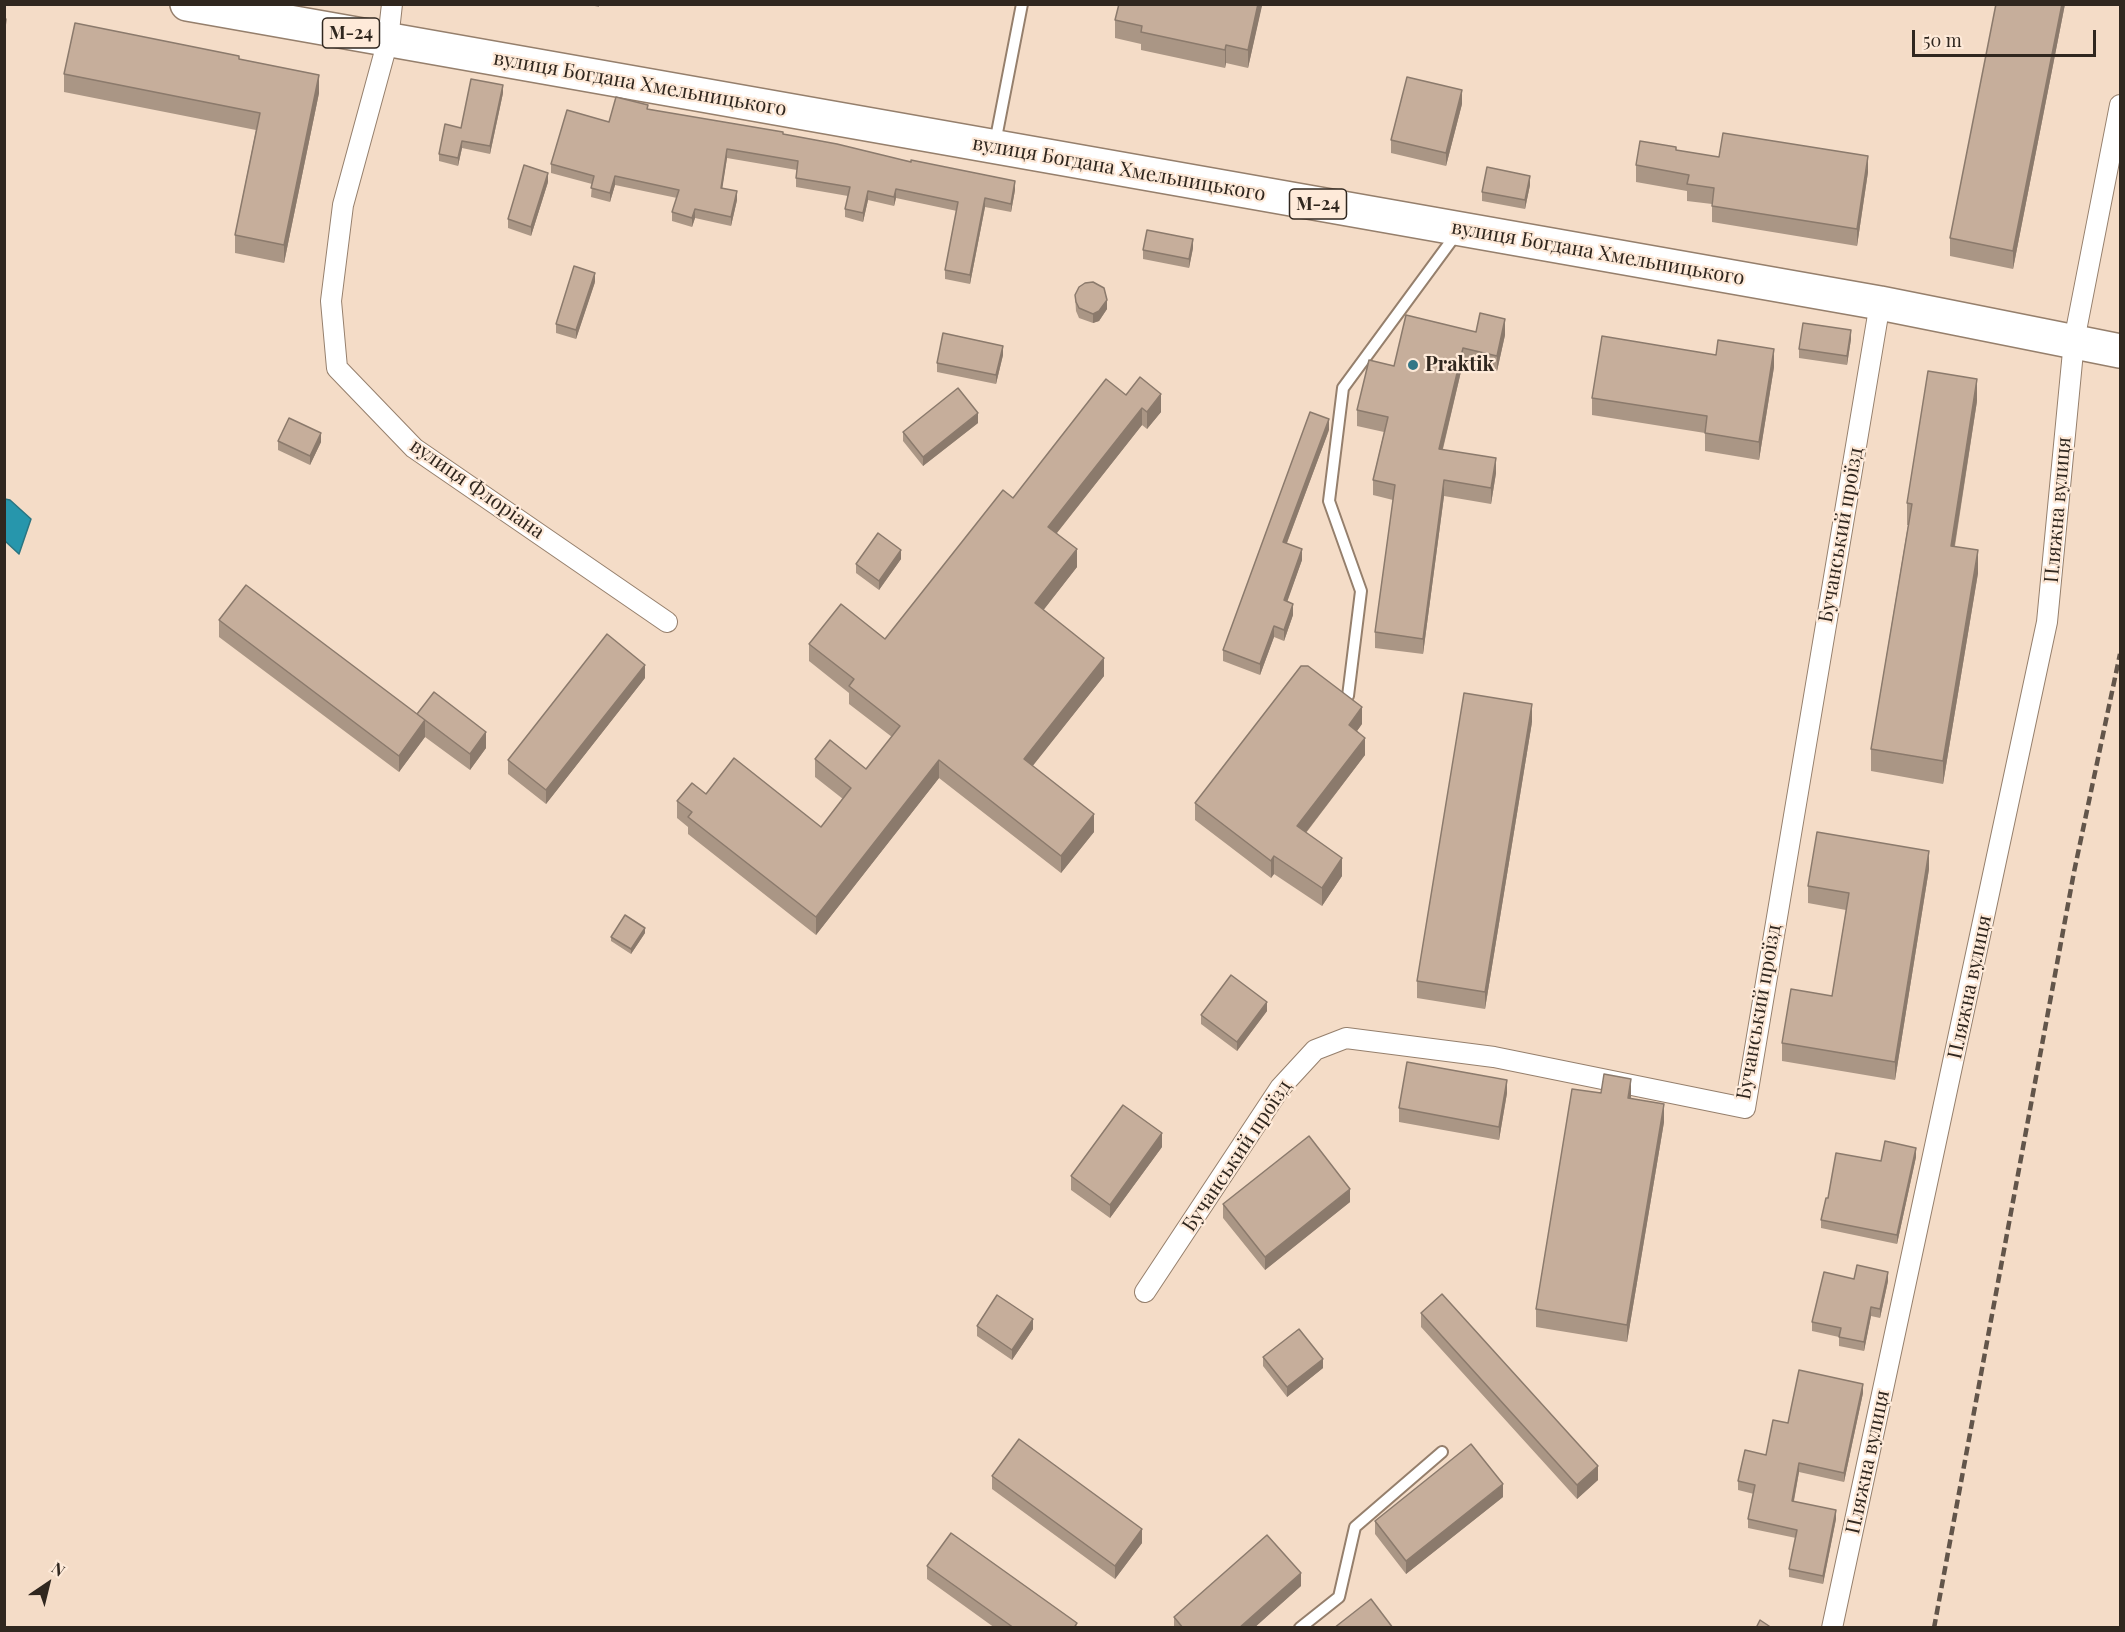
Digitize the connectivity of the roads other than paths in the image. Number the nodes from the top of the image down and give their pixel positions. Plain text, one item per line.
1 (187, 4) edge
2 (392, 4) edge
3 (1022, 4) edge
4 (388, 40) junction
5 (2121, 105) edge
6 (994, 147) junction
7 (1460, 229) junction
8 (1880, 303) junction
9 (2074, 341) junction
10 (2121, 351) edge
11 (667, 622) dead end
12 (1348, 696) edge
13 (1145, 1292) dead end
14 (1442, 1452) dead end
15 (1300, 1628) edge
16 (1832, 1628) edge

1 - 4 highway, вулиця Богдана Хмельницького / М-24
2 - 4 street, вулиця Флоріана
3 - 6 lane
4 - 6 highway, вулиця Богдана Хмельницького / М-24
4 - 11 street, вулиця Флоріана
5 - 9 street, Пляжна вулиця
6 - 7 highway, вулиця Богдана Хмельницького / М-24
7 - 8 highway, вулиця Богдана Хмельницького / М-24
7 - 12 lane
8 - 9 highway, вулиця Богдана Хмельницького / М-24
8 - 13 street, Бучанський проїзд
9 - 10 highway, вулиця Богдана Хмельницького / М-24
9 - 16 street, Пляжна вулиця
14 - 15 lane

